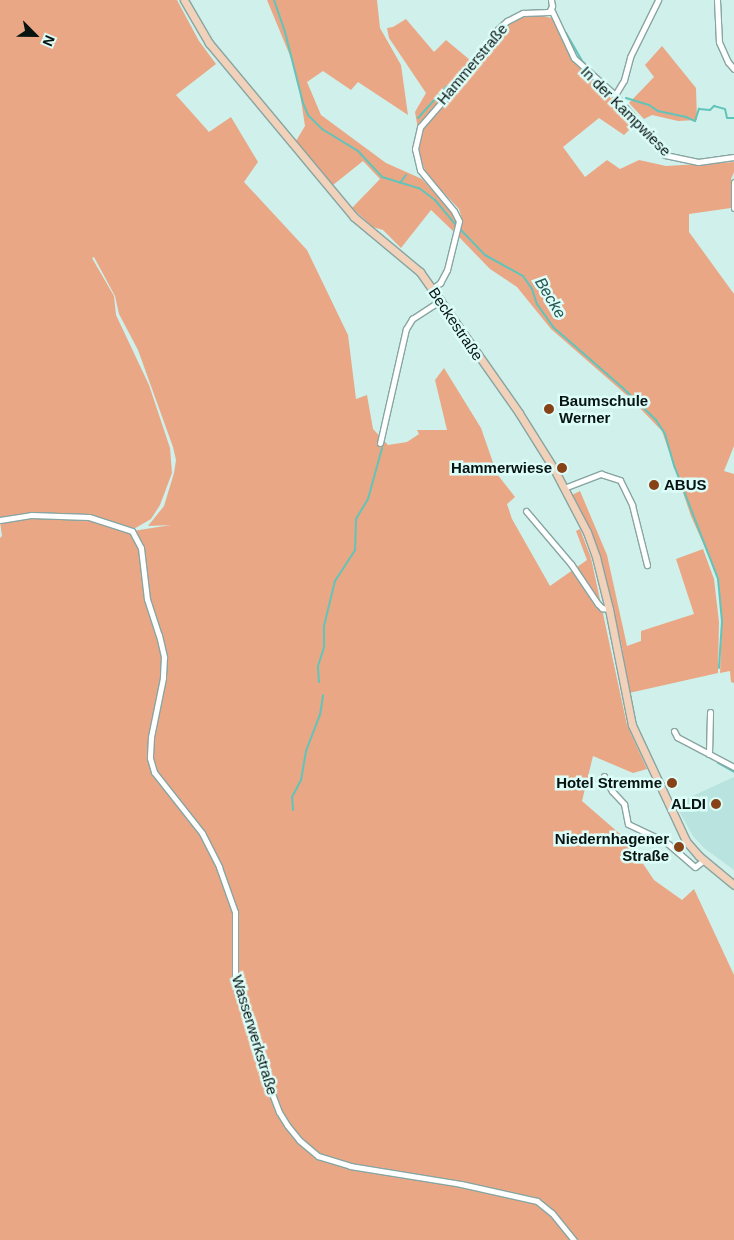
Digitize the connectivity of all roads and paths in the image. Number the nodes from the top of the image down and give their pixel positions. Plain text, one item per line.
1 (184, 0) edge
2 (551, 0) edge
3 (658, 0) edge
4 (717, 0) edge
5 (551, 9) junction
6 (734, 69) edge
7 (614, 96) junction
8 (734, 157) edge
9 (734, 182) edge
10 (734, 208) edge
11 (433, 288) junction
12 (442, 300) junction
13 (380, 443) dead end
14 (564, 488) junction
15 (526, 511) dead end
16 (0, 520) edge
17 (647, 565) dead end
18 (609, 609) junction
19 (710, 712) dead end
20 (674, 731) dead end
21 (709, 754) junction
22 (734, 767) edge
23 (604, 776) dead end
24 (704, 860) junction
25 (734, 885) edge
26 (574, 1240) edge

1 - 11 main road, Beckestraße
2 - 5 street
3 - 7 street
4 - 6 street
5 - 7 street, In der Kampwiese
5 - 11 street, Hammerstraße
7 - 8 street, In der Kampwiese
9 - 10 street
11 - 12 main road, Beckestraße
12 - 13 street
12 - 14 main road, Beckestraße
14 - 17 street
14 - 18 main road, Beckestraße
15 - 18 street
16 - 26 street, Wasserwerkstraße
18 - 24 main road, Beckestraße
19 - 21 street
20 - 21 street
21 - 22 street
23 - 24 street
24 - 25 main road, Beckestraße

